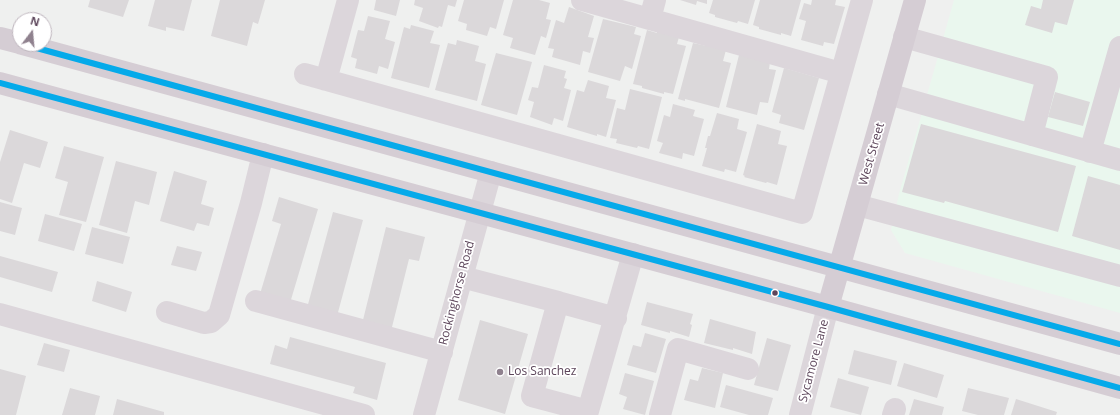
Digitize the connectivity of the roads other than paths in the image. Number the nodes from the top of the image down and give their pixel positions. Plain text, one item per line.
1 (348, 0) edge
2 (582, 0) edge
3 (862, 0) edge
4 (915, 0) edge
5 (653, 10) edge
6 (904, 37) junction
7 (0, 38) edge
8 (12, 41) edge
9 (1120, 46) edge
10 (50, 52) edge
11 (841, 73) junction
12 (305, 74) dead end
13 (326, 80) junction
14 (0, 83) edge
15 (888, 94) junction
16 (1032, 135) junction
17 (1090, 152) junction
18 (263, 154) junction
19 (1120, 160) edge
20 (491, 172) junction
21 (857, 205) junction
22 (479, 213) junction
23 (633, 254) junction
24 (840, 267) junction
25 (1120, 276) edge
26 (462, 277) junction
27 (256, 301) dead end
28 (558, 302) junction
29 (828, 307) junction
30 (167, 312) dead end
31 (0, 314) edge
32 (616, 318) junction
33 (1120, 344) edge
34 (442, 352) junction
35 (748, 369) dead end
36 (1120, 388) edge
37 (364, 415) edge
38 (424, 415) edge
39 (660, 415) edge
40 (800, 415) edge

1 - 13 street
2 - 5 street
3 - 11 street
4 - 6 main road, West Street
5 - 11 street
6 - 15 main road, West Street
6 - 16 street
7 - 8 main road
9 - 17 street
10 - 20 main road
11 - 13 street
12 - 13 street
14 - 18 main road
15 - 16 street
15 - 21 main road, West Street
16 - 17 street
17 - 19 street
18 - 22 main road
18 - 30 street
20 - 22 street, Rockinghorse Road
20 - 24 main road
21 - 24 main road, West Street
21 - 25 street
22 - 23 main road
22 - 26 street, Rockinghorse Road
23 - 29 main road
23 - 32 street
24 - 29 main road, West Street
24 - 33 main road
26 - 28 street
26 - 34 street, Rockinghorse Road
27 - 34 street
28 - 32 street
28 - 32 street
29 - 36 main road
29 - 40 street, Sycamore Lane
31 - 37 street
34 - 38 street, Rockinghorse Road
35 - 39 street

